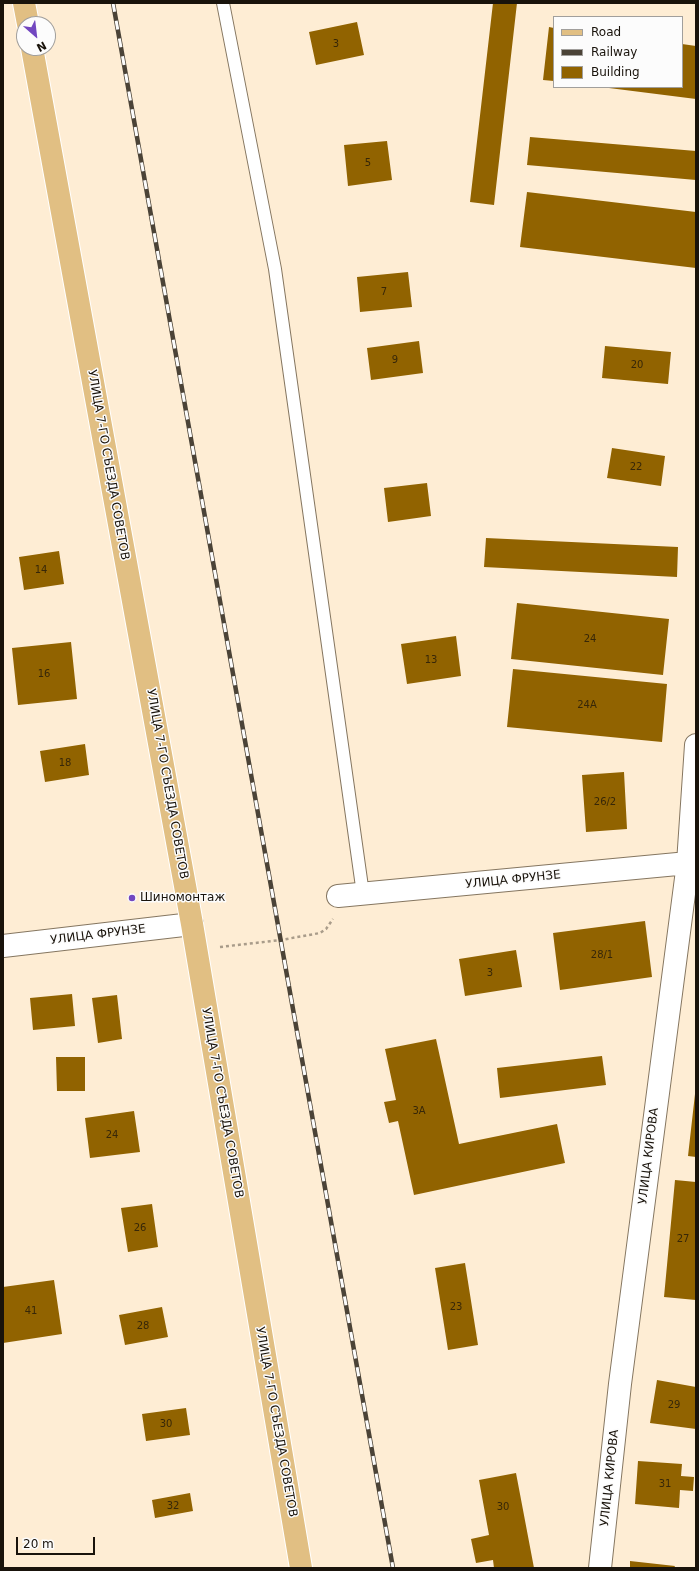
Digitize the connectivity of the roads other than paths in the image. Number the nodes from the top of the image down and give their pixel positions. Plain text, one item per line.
1 (24, 3) edge
2 (223, 3) edge
3 (26, 16) edge
4 (33, 56) edge
5 (696, 745) edge
6 (688, 863) junction
7 (363, 894) junction
8 (338, 896) road end
9 (192, 924) junction
10 (3, 946) edge
11 (301, 1568) edge
12 (600, 1568) edge

1 - 3 main road
2 - 7 lane
4 - 9 main road, УЛИЦА 7-ГО СЪЕЗДА СОВЕТОВ
5 - 6 street, УЛИЦА КИРОВА
6 - 7 street, УЛИЦА ФРУНЗЕ
6 - 12 street, УЛИЦА КИРОВА
7 - 8 street, УЛИЦА ФРУНЗЕ
9 - 10 street, УЛИЦА ФРУНЗЕ
9 - 11 main road, УЛИЦА 7-ГО СЪЕЗДА СОВЕТОВ

